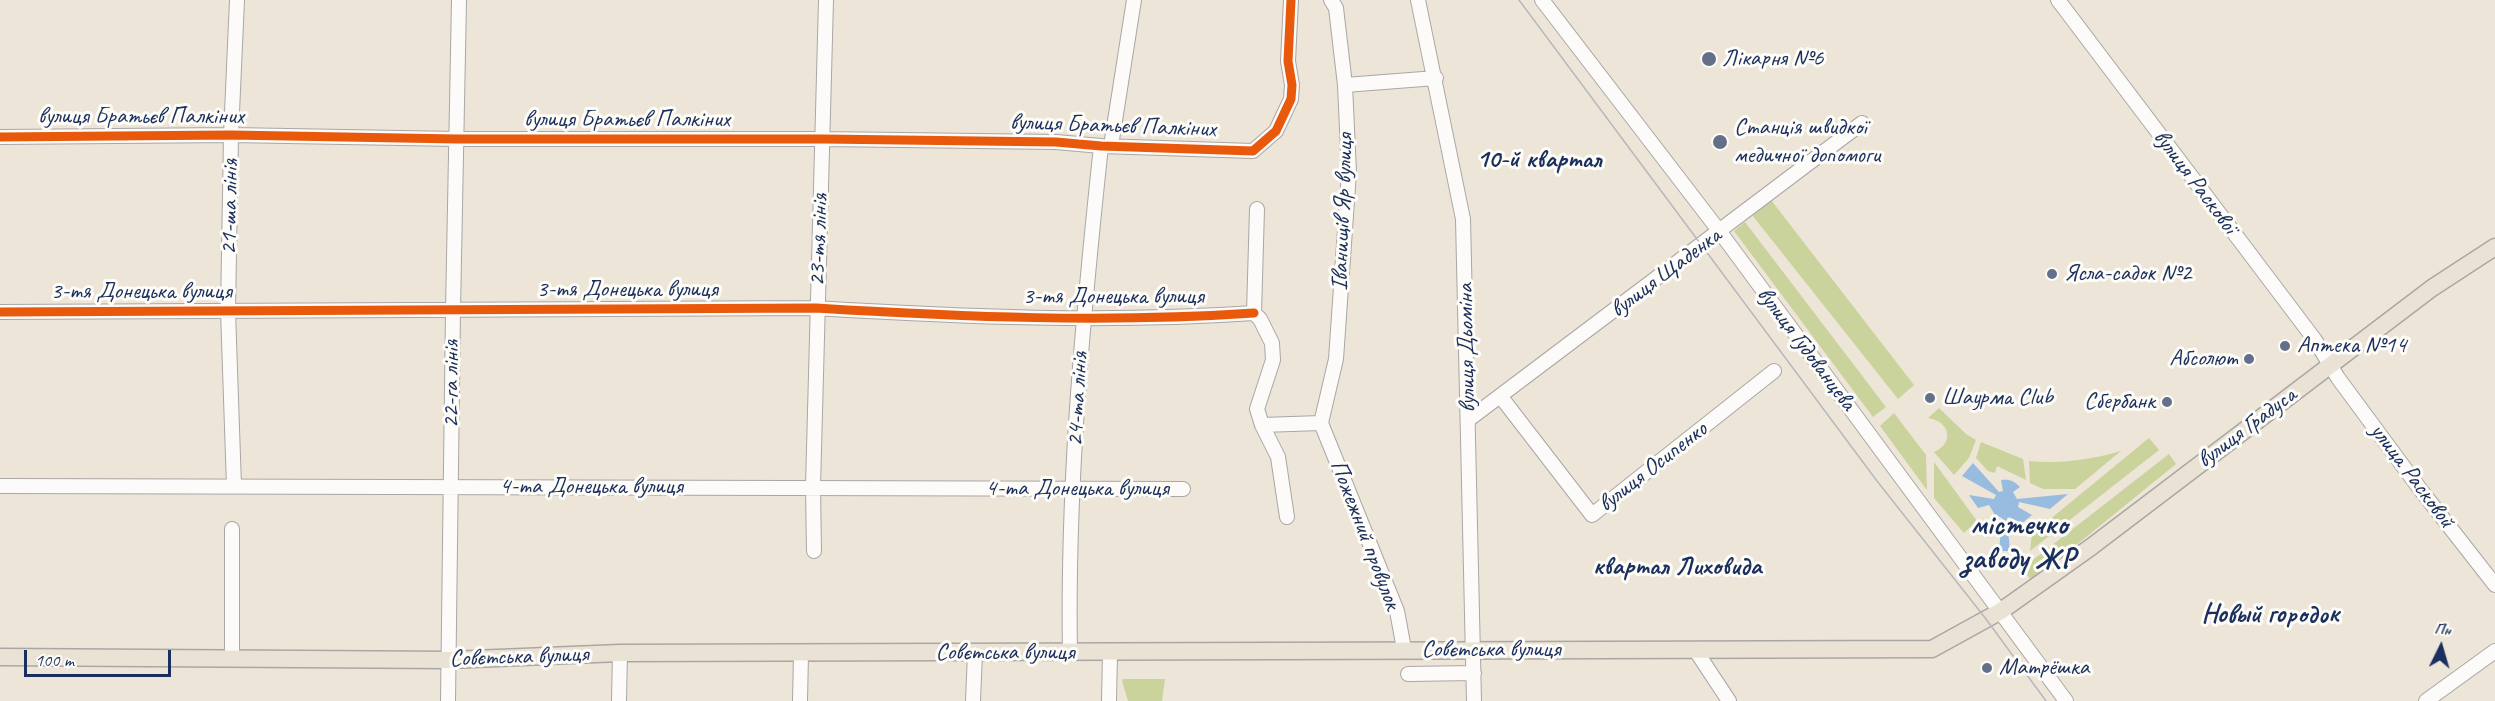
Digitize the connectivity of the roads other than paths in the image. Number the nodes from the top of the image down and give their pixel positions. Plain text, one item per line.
1 (237, 0) edge
2 (459, 0) edge
3 (826, 0) edge
4 (1134, 0) edge
5 (1291, 0) edge
6 (1331, 0) edge
7 (1418, 0) edge
8 (1542, 0) edge
9 (2058, 0) edge
10 (1436, 78) junction
11 (1345, 85) junction
12 (1862, 123) dead end
13 (231, 135) junction
14 (0, 137) edge
15 (457, 139) junction
16 (823, 140) junction
17 (1106, 146) junction
18 (1257, 209) dead end
19 (1720, 232) junction
20 (2495, 247) edge
21 (816, 308) junction
22 (453, 310) junction
23 (228, 311) junction
24 (0, 312) edge
25 (1254, 313) junction
26 (1083, 320) junction
27 (2331, 365) junction
28 (1774, 371) dead end
29 (1501, 397) junction
30 (1468, 420) junction
31 (1321, 423) junction
32 (1262, 425) junction
33 (0, 486) edge
34 (234, 486) junction
35 (451, 486) junction
36 (813, 487) junction
37 (1183, 489) dead end
38 (1073, 490) junction
39 (1287, 517) dead end
40 (232, 530) dead end
41 (814, 551) dead end
42 (2495, 585) edge
43 (2001, 611) junction
44 (1404, 649) junction
45 (1474, 650) junction
46 (1696, 651) junction
47 (2495, 651) edge
48 (1110, 652) junction
49 (975, 653) junction
50 (1070, 653) junction
51 (620, 654) junction
52 (801, 654) junction
53 (0, 657) edge
54 (232, 659) junction
55 (449, 660) junction
56 (1474, 673) junction
57 (1408, 674) dead end
58 (448, 701) edge
59 (619, 701) edge
60 (800, 701) edge
61 (973, 701) edge
62 (1109, 701) edge
63 (1474, 701) edge
64 (1729, 701) edge
65 (2066, 701) edge
66 (2426, 701) edge

1 - 13 street, 21-ша лінія
2 - 15 street, 22-га лінія
3 - 16 street, 23-тя лінія
4 - 17 street, 24-та лінія
5 - 17 street, вулиця Братьєв Палкіних
6 - 11 street, Іванищів Яр вулиця
7 - 10 street, вулиця Дьоміна
8 - 19 street, вулиця Гудованцева
9 - 27 street, вулиця Раскової
10 - 11 street
10 - 30 street, вулиця Дьоміна
11 - 31 street, Іванищів Яр вулиця
12 - 19 street, вулиця Щаденка
13 - 14 street, вулиця Братьєв Палкіних
13 - 15 street, вулиця Братьєв Палкіних
13 - 23 street, 21-ша лінія
15 - 16 street, вулиця Братьєв Палкіних
15 - 22 street, 22-га лінія
16 - 17 street, вулиця Братьєв Палкіних
16 - 21 street, 23-тя лінія
17 - 26 street, 24-та лінія
18 - 25 street
19 - 29 street, вулиця Щаденка
19 - 43 street, вулиця Гудованцева
20 - 27 main road, вулиця Градуса
21 - 22 street, 3-тя Донецька вулиця
21 - 26 street, 3-тя Донецька вулиця
21 - 36 street, 23-тя лінія
22 - 23 street, 3-тя Донецька вулиця
22 - 35 street, 22-га лінія
23 - 24 street, 3-тя Донецька вулиця
23 - 34 street, 21-ша лінія
25 - 26 street, 3-тя Донецька вулиця
25 - 32 street
26 - 38 street, 24-та лінія
27 - 42 street, улица Расковой
27 - 43 main road, вулиця Градуса
28 - 29 street, вулиця Осипенко
29 - 30 street, вулиця Щаденка
30 - 45 street, вулиця Дьоміна
31 - 32 street
31 - 44 street, Пожежний провулок
32 - 39 street
33 - 34 street, 4-та Донецька вулиця
34 - 35 street, 4-та Донецька вулиця
35 - 36 street, 4-та Донецька вулиця
35 - 55 street, 22-га лінія
36 - 38 street, 4-та Донецька вулиця
36 - 41 street, 23-тя лінія
37 - 38 street, 4-та Донецька вулиця
38 - 50 street, 24-та лінія
40 - 54 street
43 - 46 main road, Совєтська вулиця
43 - 65 street, вулиця Гудованцева
44 - 45 main road, Совєтська вулиця
44 - 48 main road, Совєтська вулиця
45 - 46 main road, Совєтська вулиця
45 - 56 street, вулиця Дьоміна
46 - 64 street
47 - 66 street
48 - 50 main road, Совєтська вулиця
48 - 62 street
49 - 50 main road, Совєтська вулиця
49 - 52 main road, Совєтська вулиця
49 - 61 street
51 - 52 main road, Совєтська вулиця
51 - 55 main road, Совєтська вулиця
51 - 59 street
52 - 60 street
53 - 54 main road, Совєтська вулиця
54 - 55 main road, Совєтська вулиця
55 - 58 street, 22-га лінія
56 - 57 street
56 - 63 street, вулиця Дьоміна

